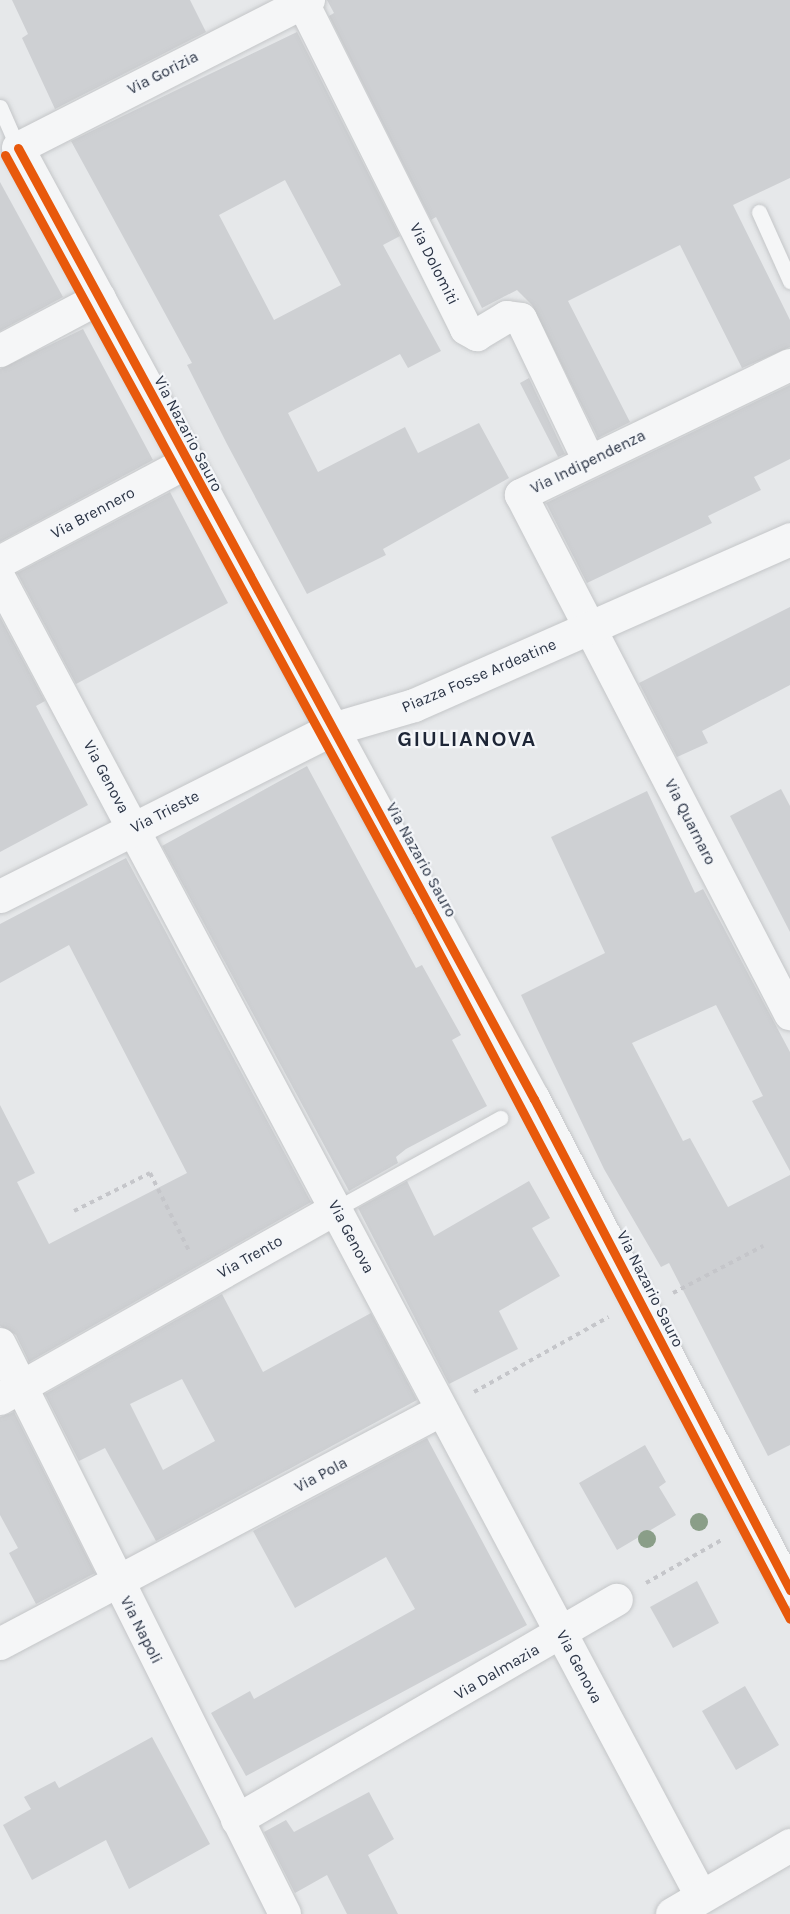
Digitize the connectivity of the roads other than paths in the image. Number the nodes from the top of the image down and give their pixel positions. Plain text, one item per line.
1 (306, 2) edge
2 (0, 107) edge
3 (18, 148) junction
4 (759, 212) dead end
5 (790, 281) edge
6 (100, 298) junction
7 (0, 351) edge
8 (790, 364) edge
9 (590, 461) junction
10 (186, 463) junction
11 (790, 539) edge
12 (0, 562) edge
13 (0, 579) edge
14 (591, 628) junction
15 (332, 729) junction
16 (133, 828) junction
17 (0, 896) edge
18 (790, 1014) edge
19 (500, 1118) dead end
20 (336, 1209) junction
21 (0, 1344) edge
22 (11, 1393) edge
23 (442, 1410) junction
24 (117, 1583) junction
25 (790, 1590) edge
26 (617, 1600) road end
27 (562, 1635) junction
28 (0, 1644) edge
29 (237, 1820) junction
30 (790, 1845) edge
31 (701, 1896) junction
32 (285, 1914) edge
33 (672, 1914) edge

1 - 3 street, Via Gorizia
1 - 9 street, Via Dolomiti
2 - 3 lane
3 - 6 street, Via Nazario Sauro
4 - 5 lane
6 - 7 street
6 - 10 street, Via Nazario Sauro
8 - 9 street, Via Indipendenza
9 - 14 street, Via Indipendenza
10 - 12 street, Via Brennero
10 - 15 street, Via Nazario Sauro
11 - 14 street, Piazza Fosse Ardeatine
13 - 16 street, Via Genova
14 - 15 street, Piazza Fosse Ardeatine
14 - 18 street, Via Quarnaro
15 - 16 street, Via Trieste
15 - 25 street, Via Nazario Sauro
16 - 17 street, Via Trieste
16 - 20 street, Via Genova
19 - 20 lane, Via Trento
20 - 22 street, Via Trento
20 - 23 street, Via Genova
21 - 22 street, Via Napoli
22 - 24 street, Via Napoli
23 - 24 street, Via Pola
23 - 27 street, Via Genova
24 - 28 street, Via Pola
24 - 29 street, Via Napoli
26 - 27 street, Via Dalmazia
27 - 29 street, Via Dalmazia
27 - 31 street, Via Genova
29 - 32 street, Via Napoli
30 - 31 street
31 - 33 street

